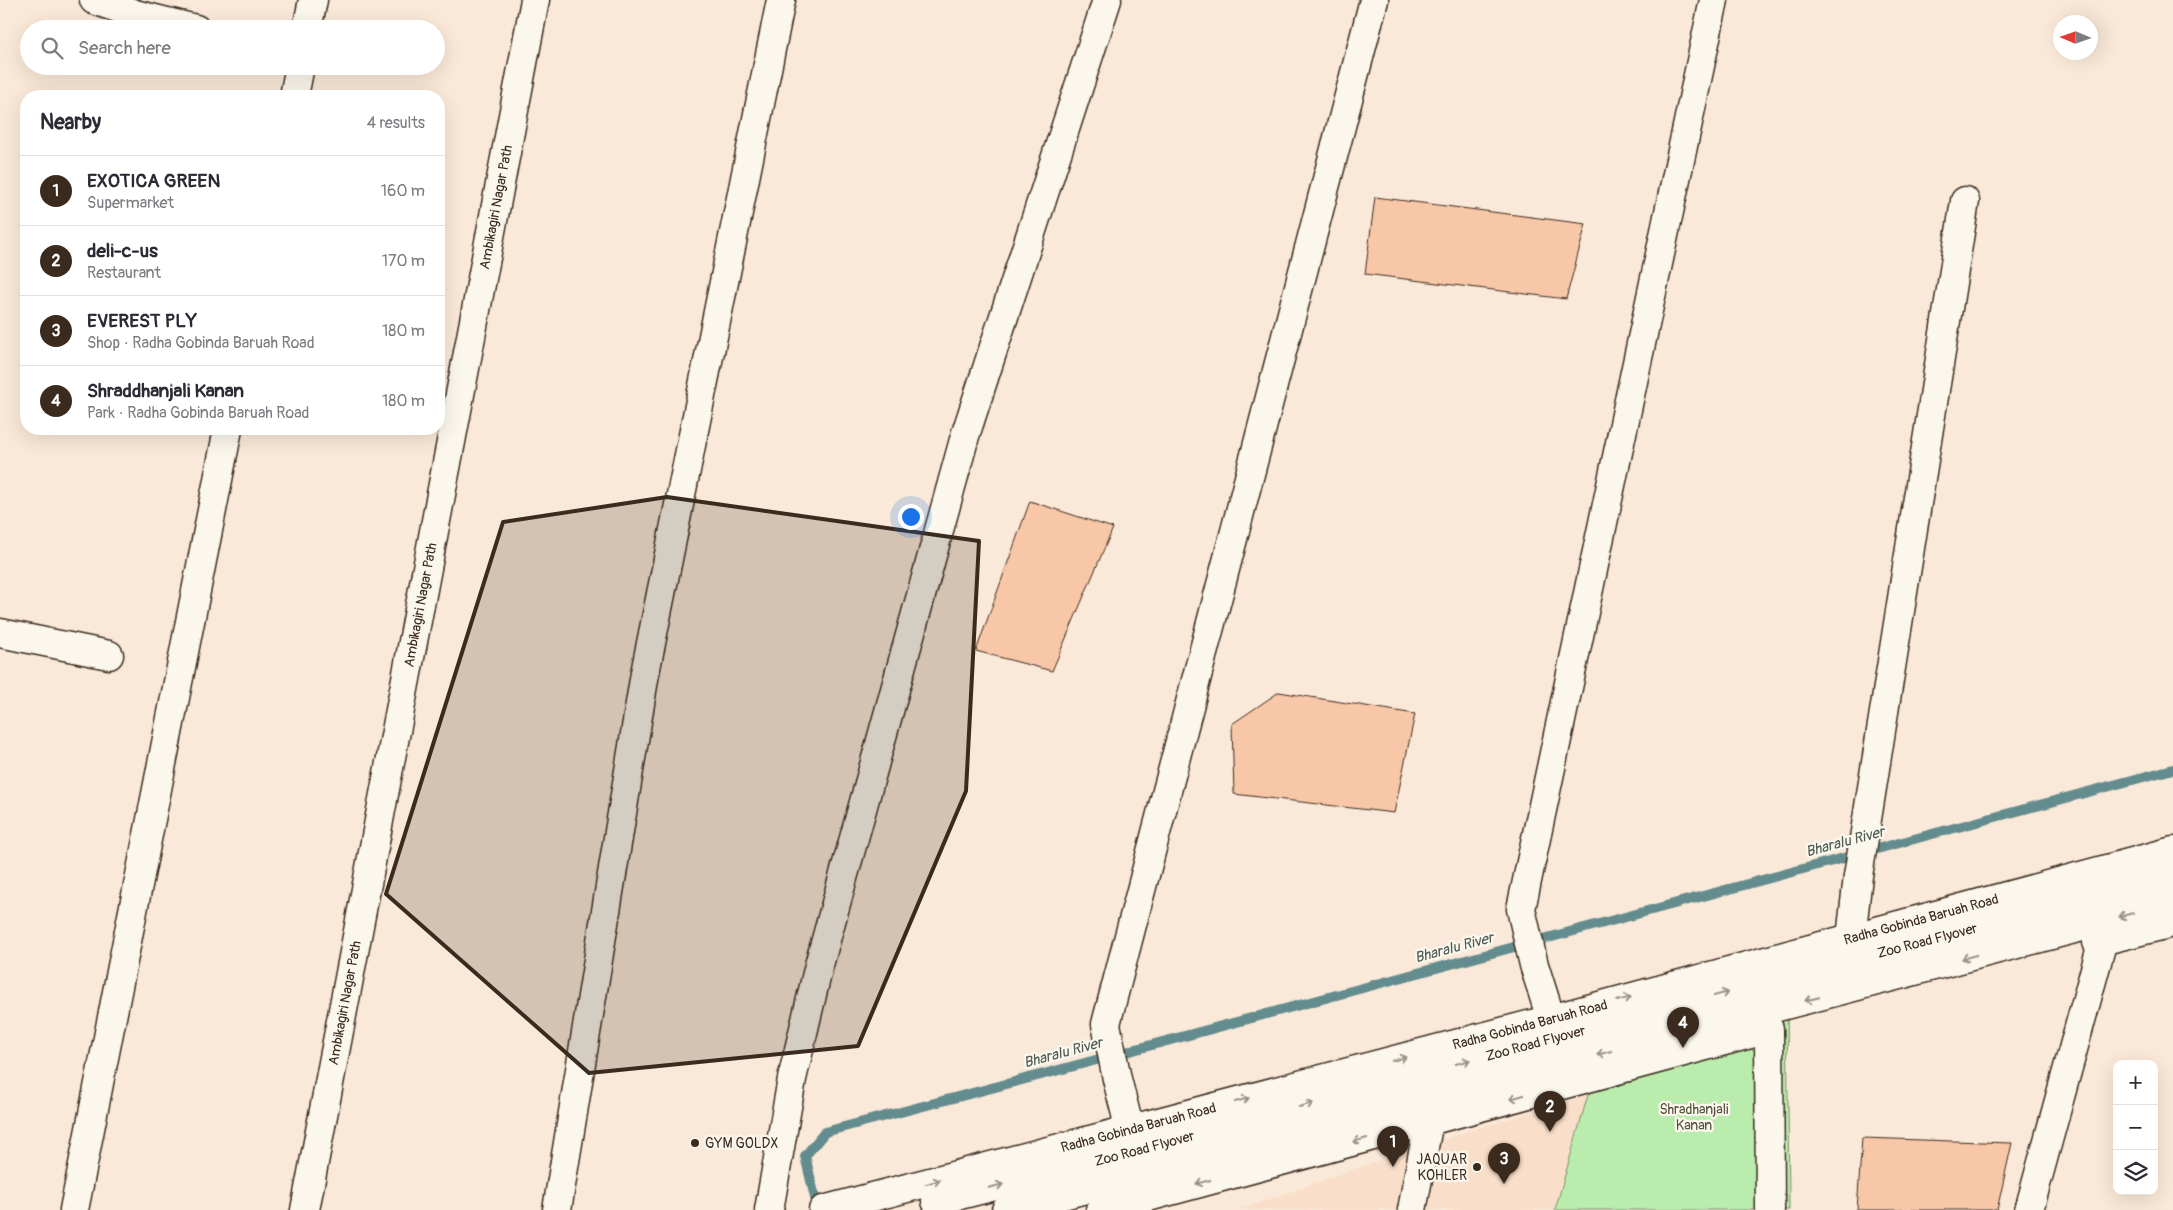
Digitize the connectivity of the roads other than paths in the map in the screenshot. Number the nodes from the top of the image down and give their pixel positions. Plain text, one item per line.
1 (94, 0) edge
2 (313, 0) edge
3 (535, 0) edge
4 (781, 0) edge
5 (1107, 0) edge
6 (1374, 0) edge
7 (1714, 0) edge
8 (159, 20) edge
9 (309, 20) edge
10 (298, 75) edge
11 (295, 90) edge
12 (1965, 201) dead end
13 (227, 435) edge
14 (0, 633) edge
15 (109, 654) dead end
16 (2173, 851) edge
17 (2173, 876) edge
18 (2173, 903) edge
19 (2173, 923) edge
20 (1851, 938) junction
21 (2103, 940) junction
22 (1551, 1019) junction
23 (1769, 1029) junction
24 (1429, 1121) junction
25 (1130, 1130) junction
26 (892, 1202) edge
27 (74, 1210) edge
28 (305, 1210) edge
29 (557, 1210) edge
30 (769, 1210) edge
31 (823, 1210) edge
32 (1006, 1210) edge
33 (1100, 1210) edge
34 (1412, 1210) edge
35 (1770, 1210) edge
36 (2029, 1210) edge

1 - 8 street
2 - 9 street
3 - 28 street, Ambikagiri Nagar Path
4 - 29 street
5 - 30 street
6 - 25 street
7 - 22 street
10 - 11 street
12 - 20 street
13 - 27 street
14 - 15 street
16 - 20 street, Radha Gobinda Baruah Road
26 -> 17 street, Zoo Road Flyover
18 -> 32 street, Zoo Road Flyover
19 - 21 street
22 -> 20 street, Radha Gobinda Baruah Road
21 - 23 street
21 - 36 street
25 -> 22 street, Radha Gobinda Baruah Road
23 -> 24 street
23 - 35 street
24 -> 33 street
24 - 34 street
26 -> 25 street, Radha Gobinda Baruah Road
26 - 31 street

